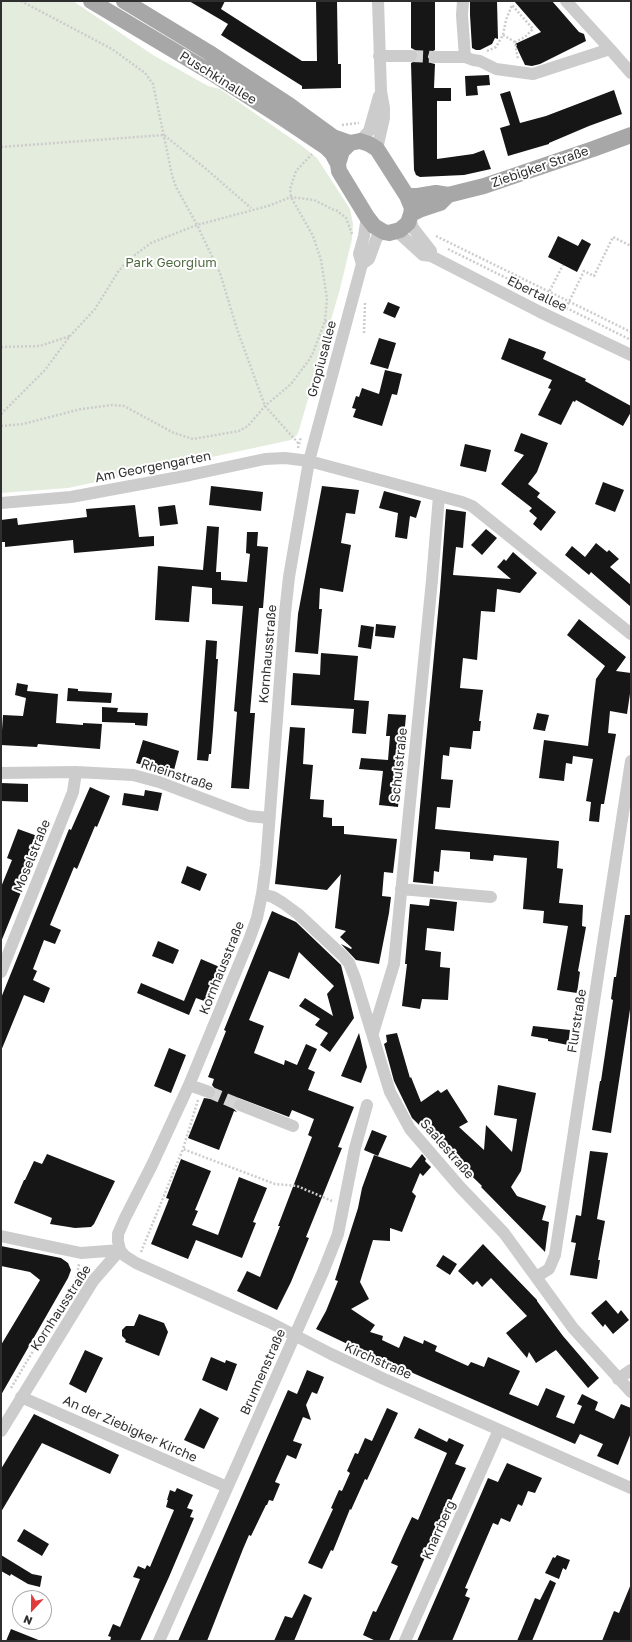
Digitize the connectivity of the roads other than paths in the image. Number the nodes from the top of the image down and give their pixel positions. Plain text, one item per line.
1 (91, 1) edge
2 (124, 1) edge
3 (378, 1) edge
4 (463, 1) edge
5 (566, 1) edge
6 (610, 49) junction
7 (379, 56) junction
8 (411, 56) tunnel mouth
9 (435, 57) tunnel mouth
10 (465, 57) junction
11 (631, 73) edge
12 (380, 91) junction
13 (631, 135) edge
14 (355, 142) junction
15 (377, 149) junction
16 (338, 164) junction
17 (448, 195) junction
18 (407, 196) junction
19 (410, 217) junction
20 (367, 218) junction
21 (389, 232) junction
22 (431, 256) junction
23 (362, 264) junction
24 (631, 355) edge
25 (309, 462) junction
26 (439, 496) junction
27 (1, 503) edge
28 (631, 634) edge
29 (631, 761) edge
30 (76, 772) junction
31 (1, 773) edge
32 (269, 818) junction
33 (401, 889) junction
34 (262, 894) junction
35 (491, 897) dead end
36 (1, 972) edge
37 (373, 1033) junction
38 (189, 1085) junction
39 (205, 1091) tunnel mouth
40 (240, 1105) tunnel mouth
41 (367, 1105) dead end
42 (293, 1126) dead end
43 (1, 1236) edge
44 (120, 1250) junction
45 (536, 1277) junction
46 (294, 1335) junction
47 (631, 1370) edge
48 (618, 1379) junction
49 (631, 1392) edge
50 (21, 1397) junction
51 (499, 1430) junction
52 (1, 1431) edge
53 (631, 1487) edge
54 (227, 1488) junction
55 (159, 1641) edge
56 (405, 1641) edge

1 - 16 main road, Puschkinallee
2 - 14 main road, Puschkinallee
3 - 7 street
4 - 10 street
5 - 6 street
6 - 10 street
6 - 11 street
7 - 8 street
7 - 12 street
9 - 10 street
12 - 14 street
12 - 15 street
13 - 17 main road, Ziebigker Straße
14 - 15 main road, Puschkinallee
14 - 16 main road
15 - 18 main road
16 - 20 main road, Puschkinallee
17 - 18 main road, Ziebigker Straße
17 - 19 main road, Ziebigker Straße
18 - 19 main road
19 - 21 main road, Ziebigker Straße
19 - 22 street
20 - 21 main road, Puschkinallee
20 - 23 street, Gropiusallee
21 - 22 street, Ebertallee
21 - 23 street, Gropiusallee
22 - 24 street, Ebertallee
23 - 25 street, Gropiusallee
25 - 26 street, Am Georgengarten
25 - 27 street, Am Georgengarten
25 - 32 street, Kornhausstraße
26 - 28 street, Am Georgengarten
26 - 33 street, Schulstraße
29 - 45 street, Flurstraße
30 - 31 street, Rheinstraße
30 - 32 street, Rheinstraße
30 - 36 street, Moselstraße
32 - 34 street, Kornhausstraße
33 - 35 street
33 - 37 street, Schulstraße
34 - 37 street, Saalestraße
34 - 38 street, Kornhausstraße
37 - 45 street, Saalestraße
38 - 39 street
38 - 44 street, Kornhausstraße
40 - 42 street
41 - 46 street, Brunnenstraße
43 - 44 street
44 - 46 street, Kirchstraße
44 - 50 street, Kornhausstraße
45 - 48 street, Saalestraße
46 - 51 street, Kirchstraße
46 - 54 street, Brunnenstraße
47 - 48 street
48 - 49 street, Saalestraße
50 - 52 street, Kornhausstraße
50 - 54 street, An der Ziebigker Kirche
51 - 53 street, Kirchstraße
51 - 56 street, Knarrberg
54 - 55 street, Brunnenstraße

